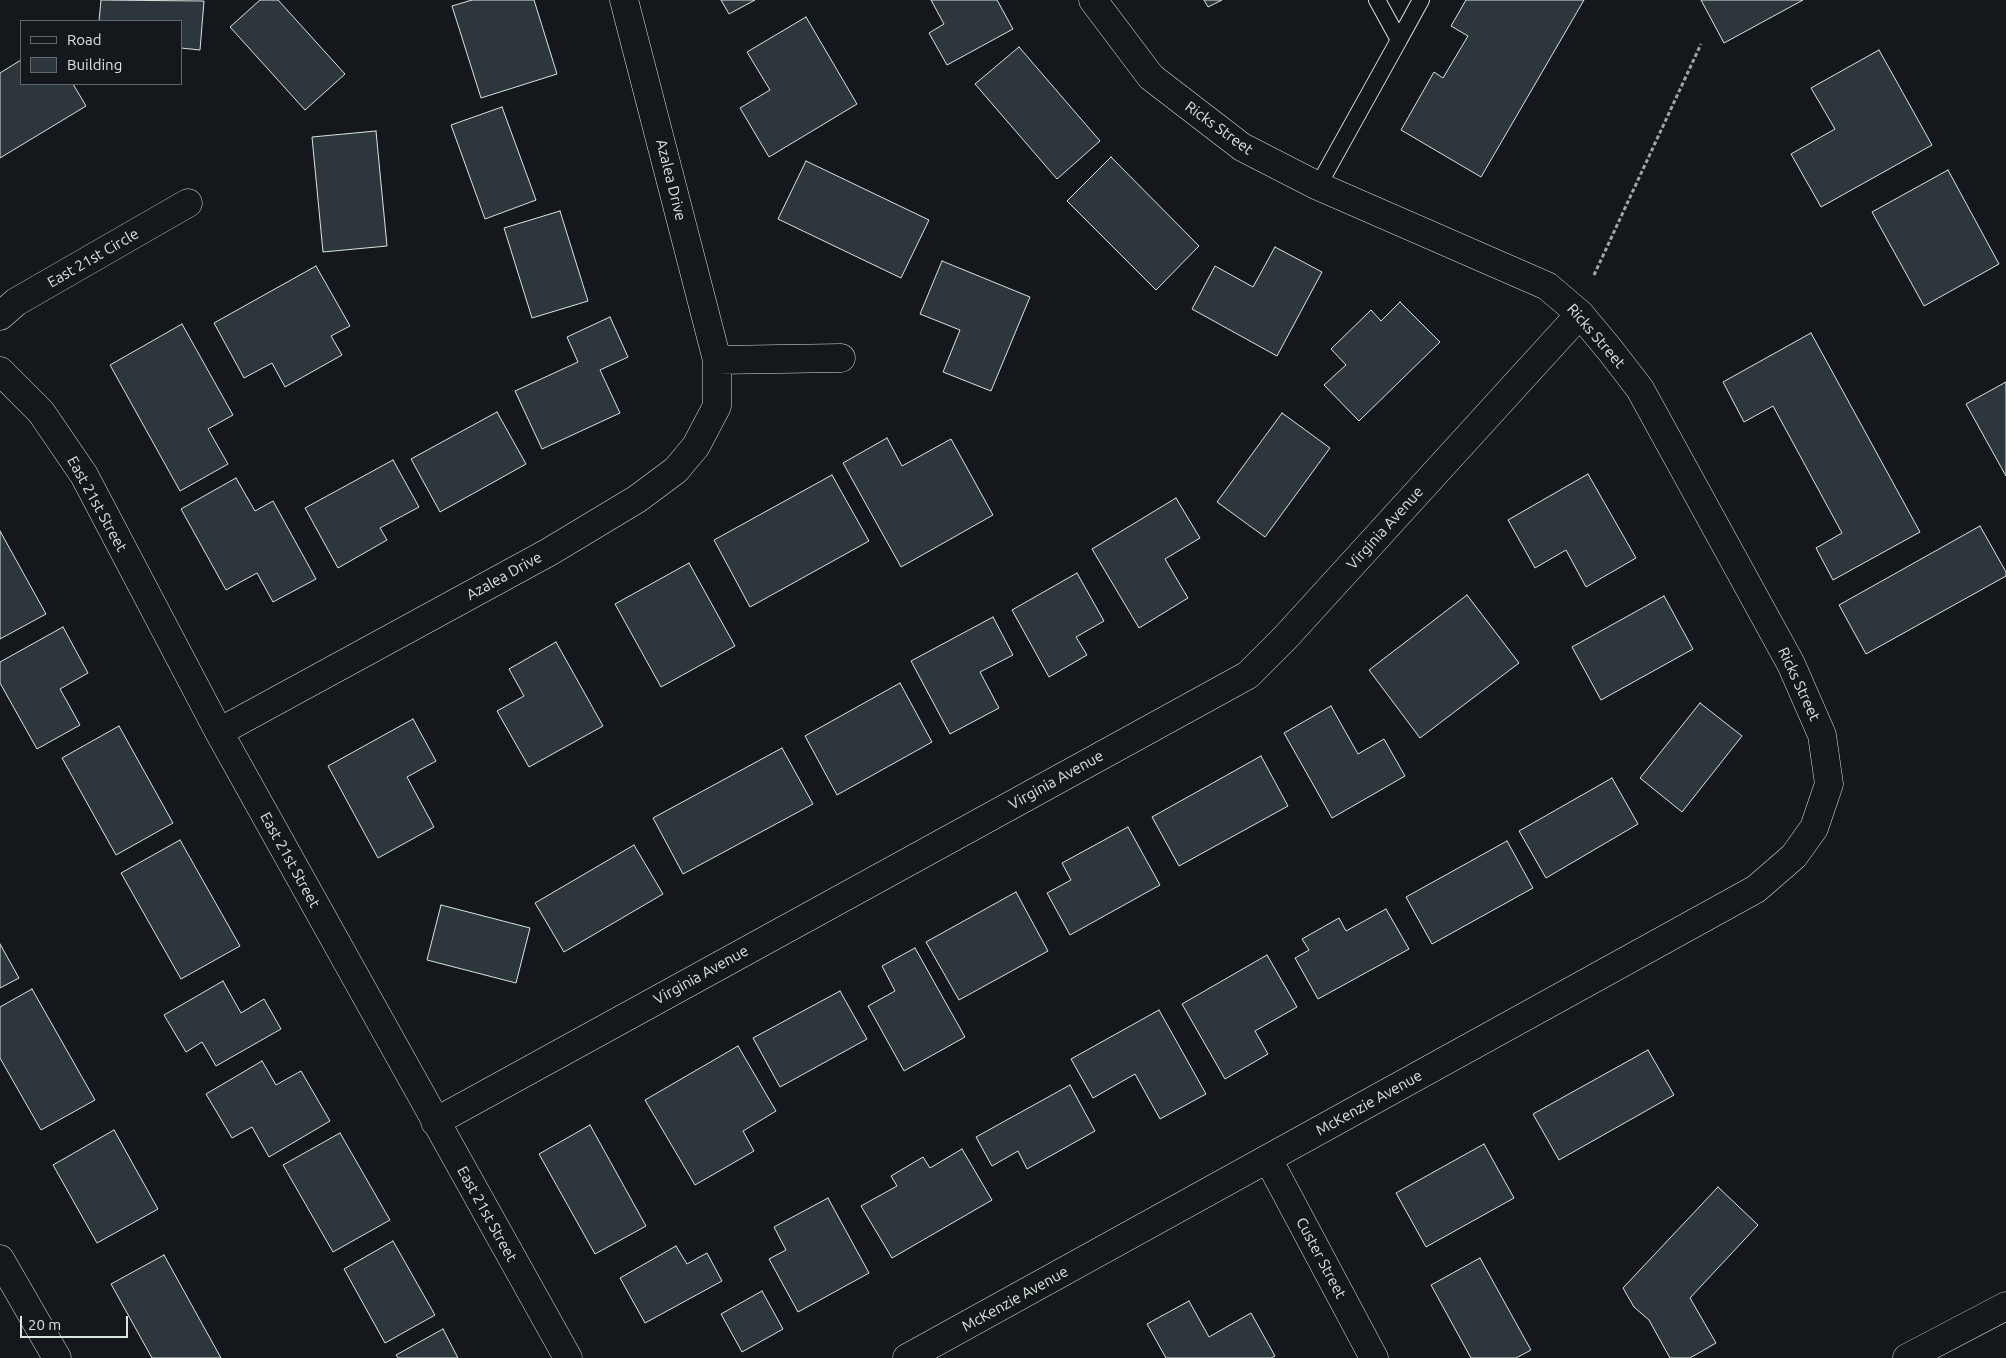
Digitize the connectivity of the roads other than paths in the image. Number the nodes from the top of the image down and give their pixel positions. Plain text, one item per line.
1 (624, 0) edge
2 (1093, 0) edge
3 (1376, 0) edge
4 (1422, 0) edge
5 (1399, 40) junction
6 (1318, 186) junction
7 (188, 203) dead end
8 (1580, 314) junction
9 (0, 316) edge
10 (841, 358) dead end
11 (717, 360) junction
12 (0, 371) edge
13 (219, 732) junction
14 (1814, 828) joint
15 (435, 1122) junction
16 (1268, 1159) junction
17 (0, 1259) edge
18 (2006, 1306) edge
19 (56, 1358) edge
20 (568, 1358) edge
21 (907, 1358) edge
22 (1374, 1358) edge
23 (1907, 1358) edge

1 - 11 street, Azalea Drive
2 - 6 street, Ricks Street
3 - 5 lane
4 - 5 lane
5 - 6 lane
6 - 8 street, Ricks Street
7 - 9 street, East 21st Circle
8 - 14 street, Ricks Street
8 - 15 street, Virginia Avenue
10 - 11 street
11 - 13 street, Azalea Drive
12 - 13 street, East 21st Street
13 - 15 street, East 21st Street
14 - 16 street, McKenzie Avenue
15 - 20 street, East 21st Street
16 - 21 street, McKenzie Avenue
16 - 22 street, Custer Street
17 - 19 street
18 - 23 street

